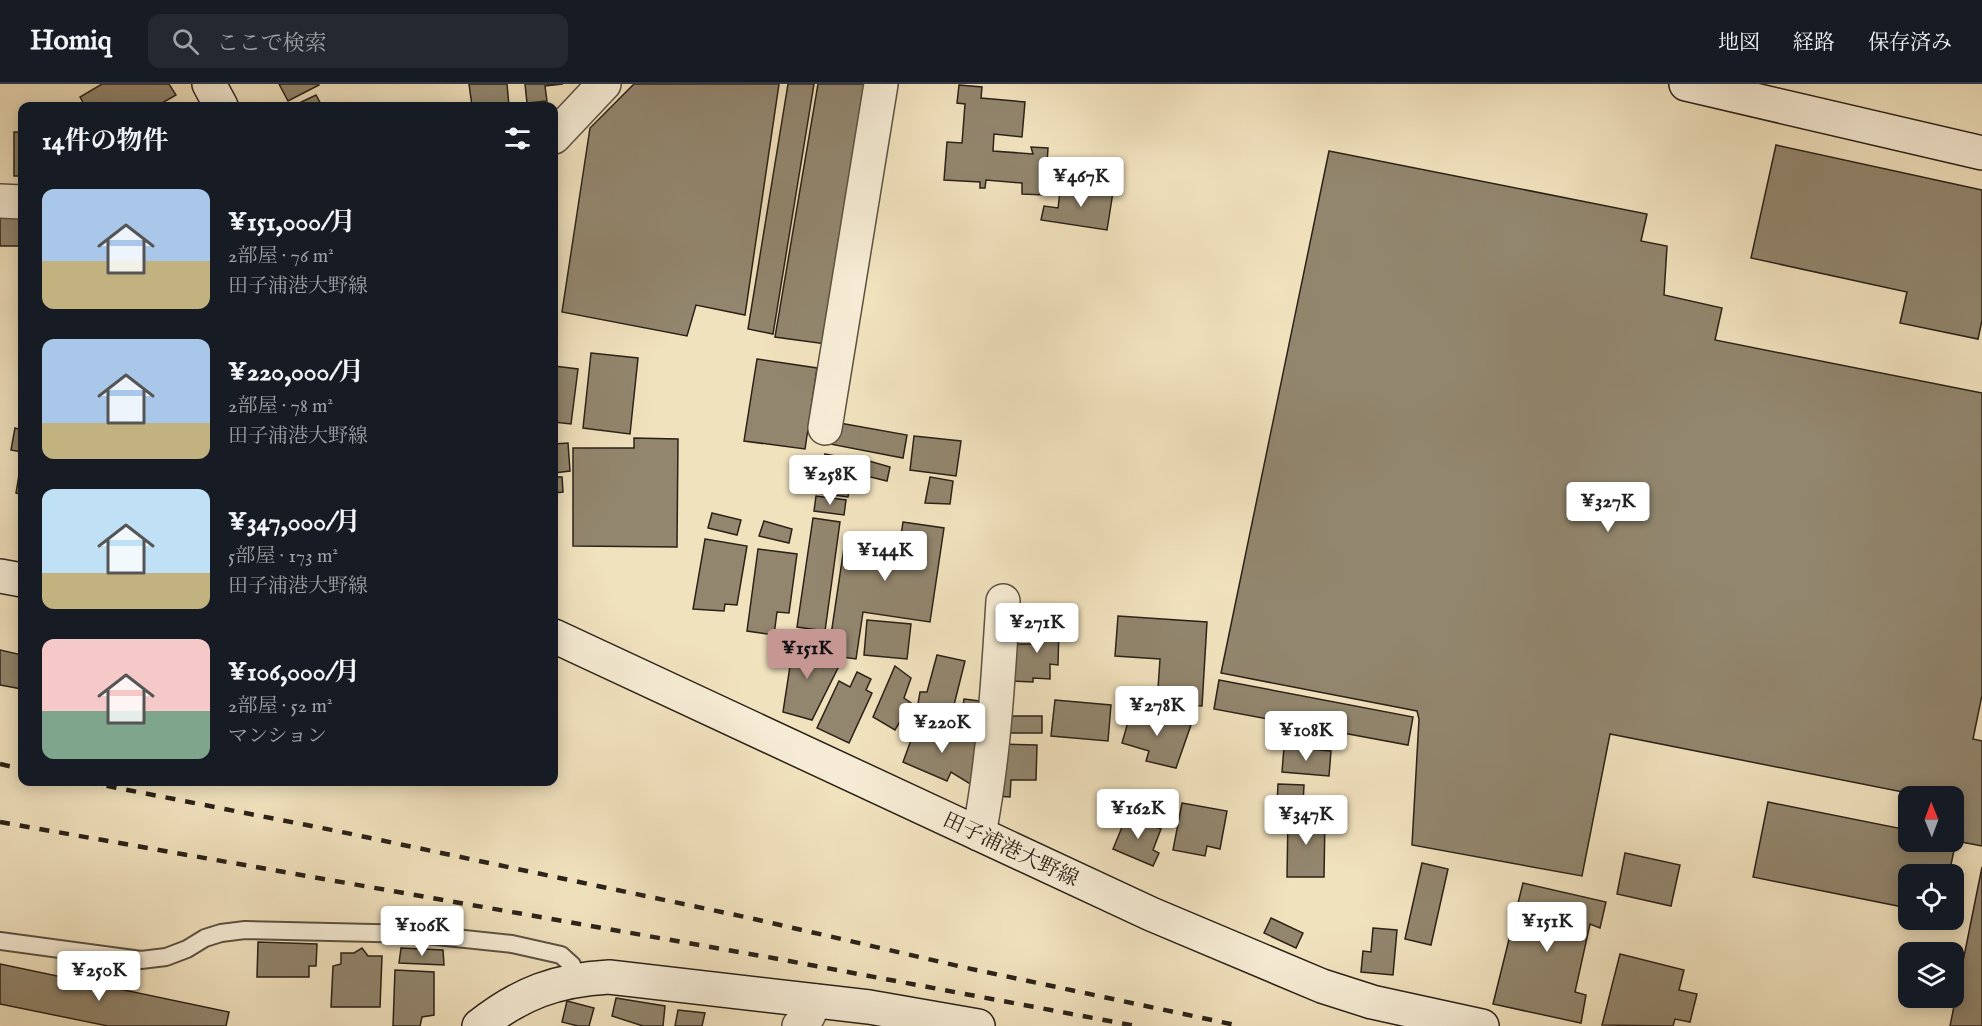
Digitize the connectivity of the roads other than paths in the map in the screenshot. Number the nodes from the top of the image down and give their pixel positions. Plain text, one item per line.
1 (209, 84) edge
2 (604, 84) edge
3 (881, 84) edge
4 (1686, 84) edge
5 (219, 102) edge
6 (558, 133) edge
7 (1982, 153) edge
8 (0, 201) edge
9 (18, 202) edge
10 (825, 428) dead end
11 (0, 576) edge
12 (18, 579) edge
13 (1004, 602) dead end
14 (558, 638) edge
15 (979, 834) junction
16 (0, 941) edge
17 (578, 979) junction
18 (807, 1013) edge
19 (899, 1019) edge
20 (479, 1026) edge
21 (978, 1026) edge
22 (1482, 1026) edge

1 - 5 main road
2 - 6 main road
3 - 10 main road
4 - 7 main road
8 - 9 main road
11 - 12 main road
13 - 15 main road
14 - 15 main road, 田子浦港大野線
15 - 22 main road, 田子浦港大野線
16 - 17 lane
17 - 18 main road
17 - 20 main road
18 - 19 main road
19 - 21 main road

